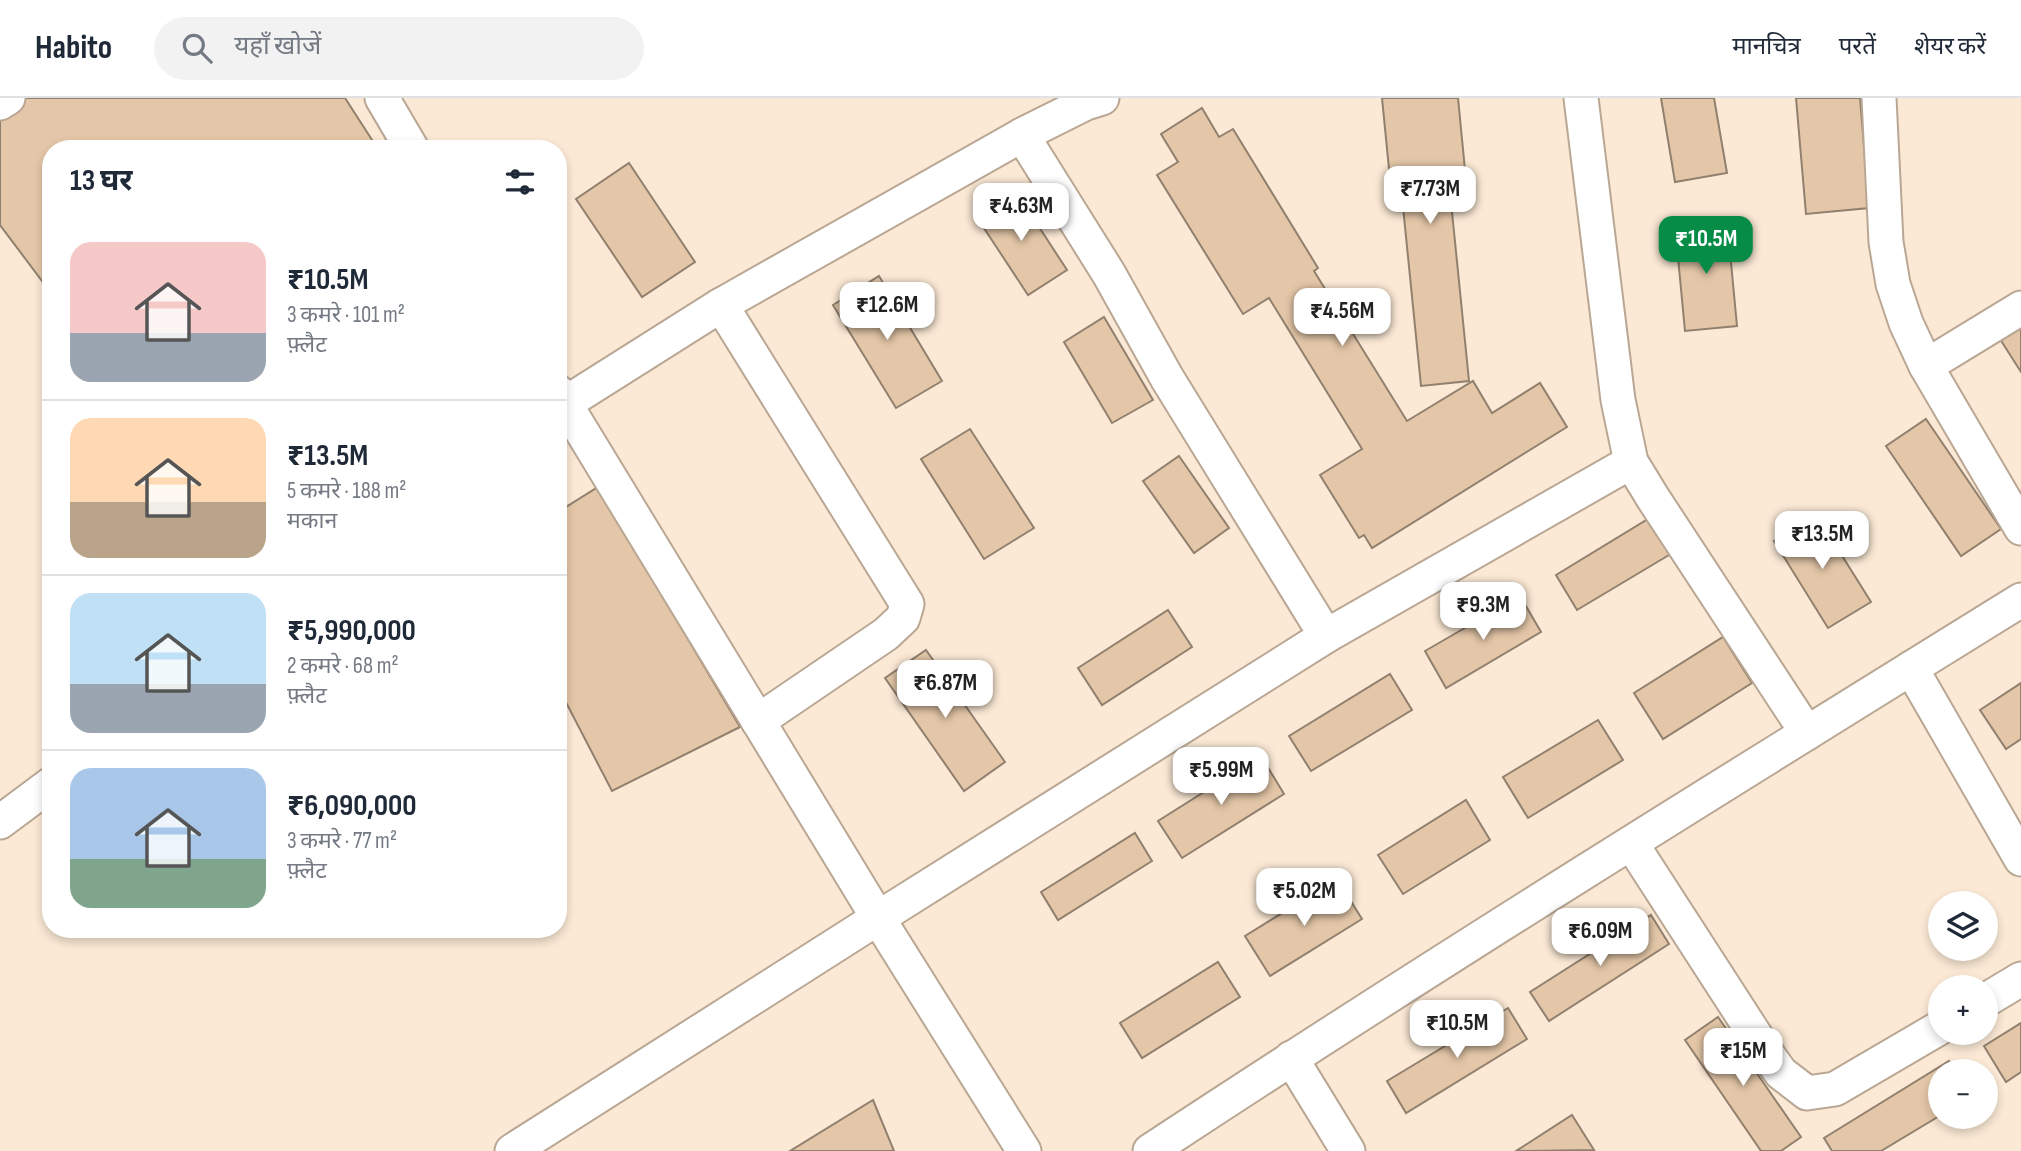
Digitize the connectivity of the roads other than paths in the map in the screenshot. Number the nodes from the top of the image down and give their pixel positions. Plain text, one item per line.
1 (8, 98) edge
2 (382, 98) edge
3 (1102, 98) edge
4 (1581, 98) edge
5 (1879, 98) edge
6 (0, 103) edge
7 (1022, 135) junction
8 (407, 140) edge
9 (721, 305) junction
10 (2021, 308) edge
11 (1926, 366) junction
12 (567, 397) edge
13 (567, 411) edge
14 (1631, 462) junction
15 (2021, 528) edge
16 (2021, 600) edge
17 (1326, 636) junction
18 (1911, 668) junction
19 (758, 721) junction
20 (1807, 733) junction
21 (42, 791) edge
22 (0, 822) edge
23 (1631, 843) junction
24 (2021, 859) edge
25 (878, 918) junction
26 (2021, 979) edge
27 (1998, 993) edge
28 (1928, 1035) edge
29 (1292, 1058) junction
30 (512, 1151) edge
31 (1024, 1151) edge
32 (1150, 1151) edge
33 (1348, 1151) edge

1 - 6 street
2 - 8 street
3 - 7 street
4 - 14 street
5 - 11 street
7 - 9 street
7 - 17 street
9 - 12 street
9 - 19 street
10 - 11 street
11 - 15 street
13 - 19 street
14 - 17 street
14 - 20 street
16 - 18 street
17 - 25 street
18 - 20 street
18 - 24 street
19 - 25 street
20 - 23 street
21 - 22 street
23 - 28 street
23 - 29 street
25 - 30 street
25 - 31 street
26 - 27 street
29 - 32 street
29 - 33 street

